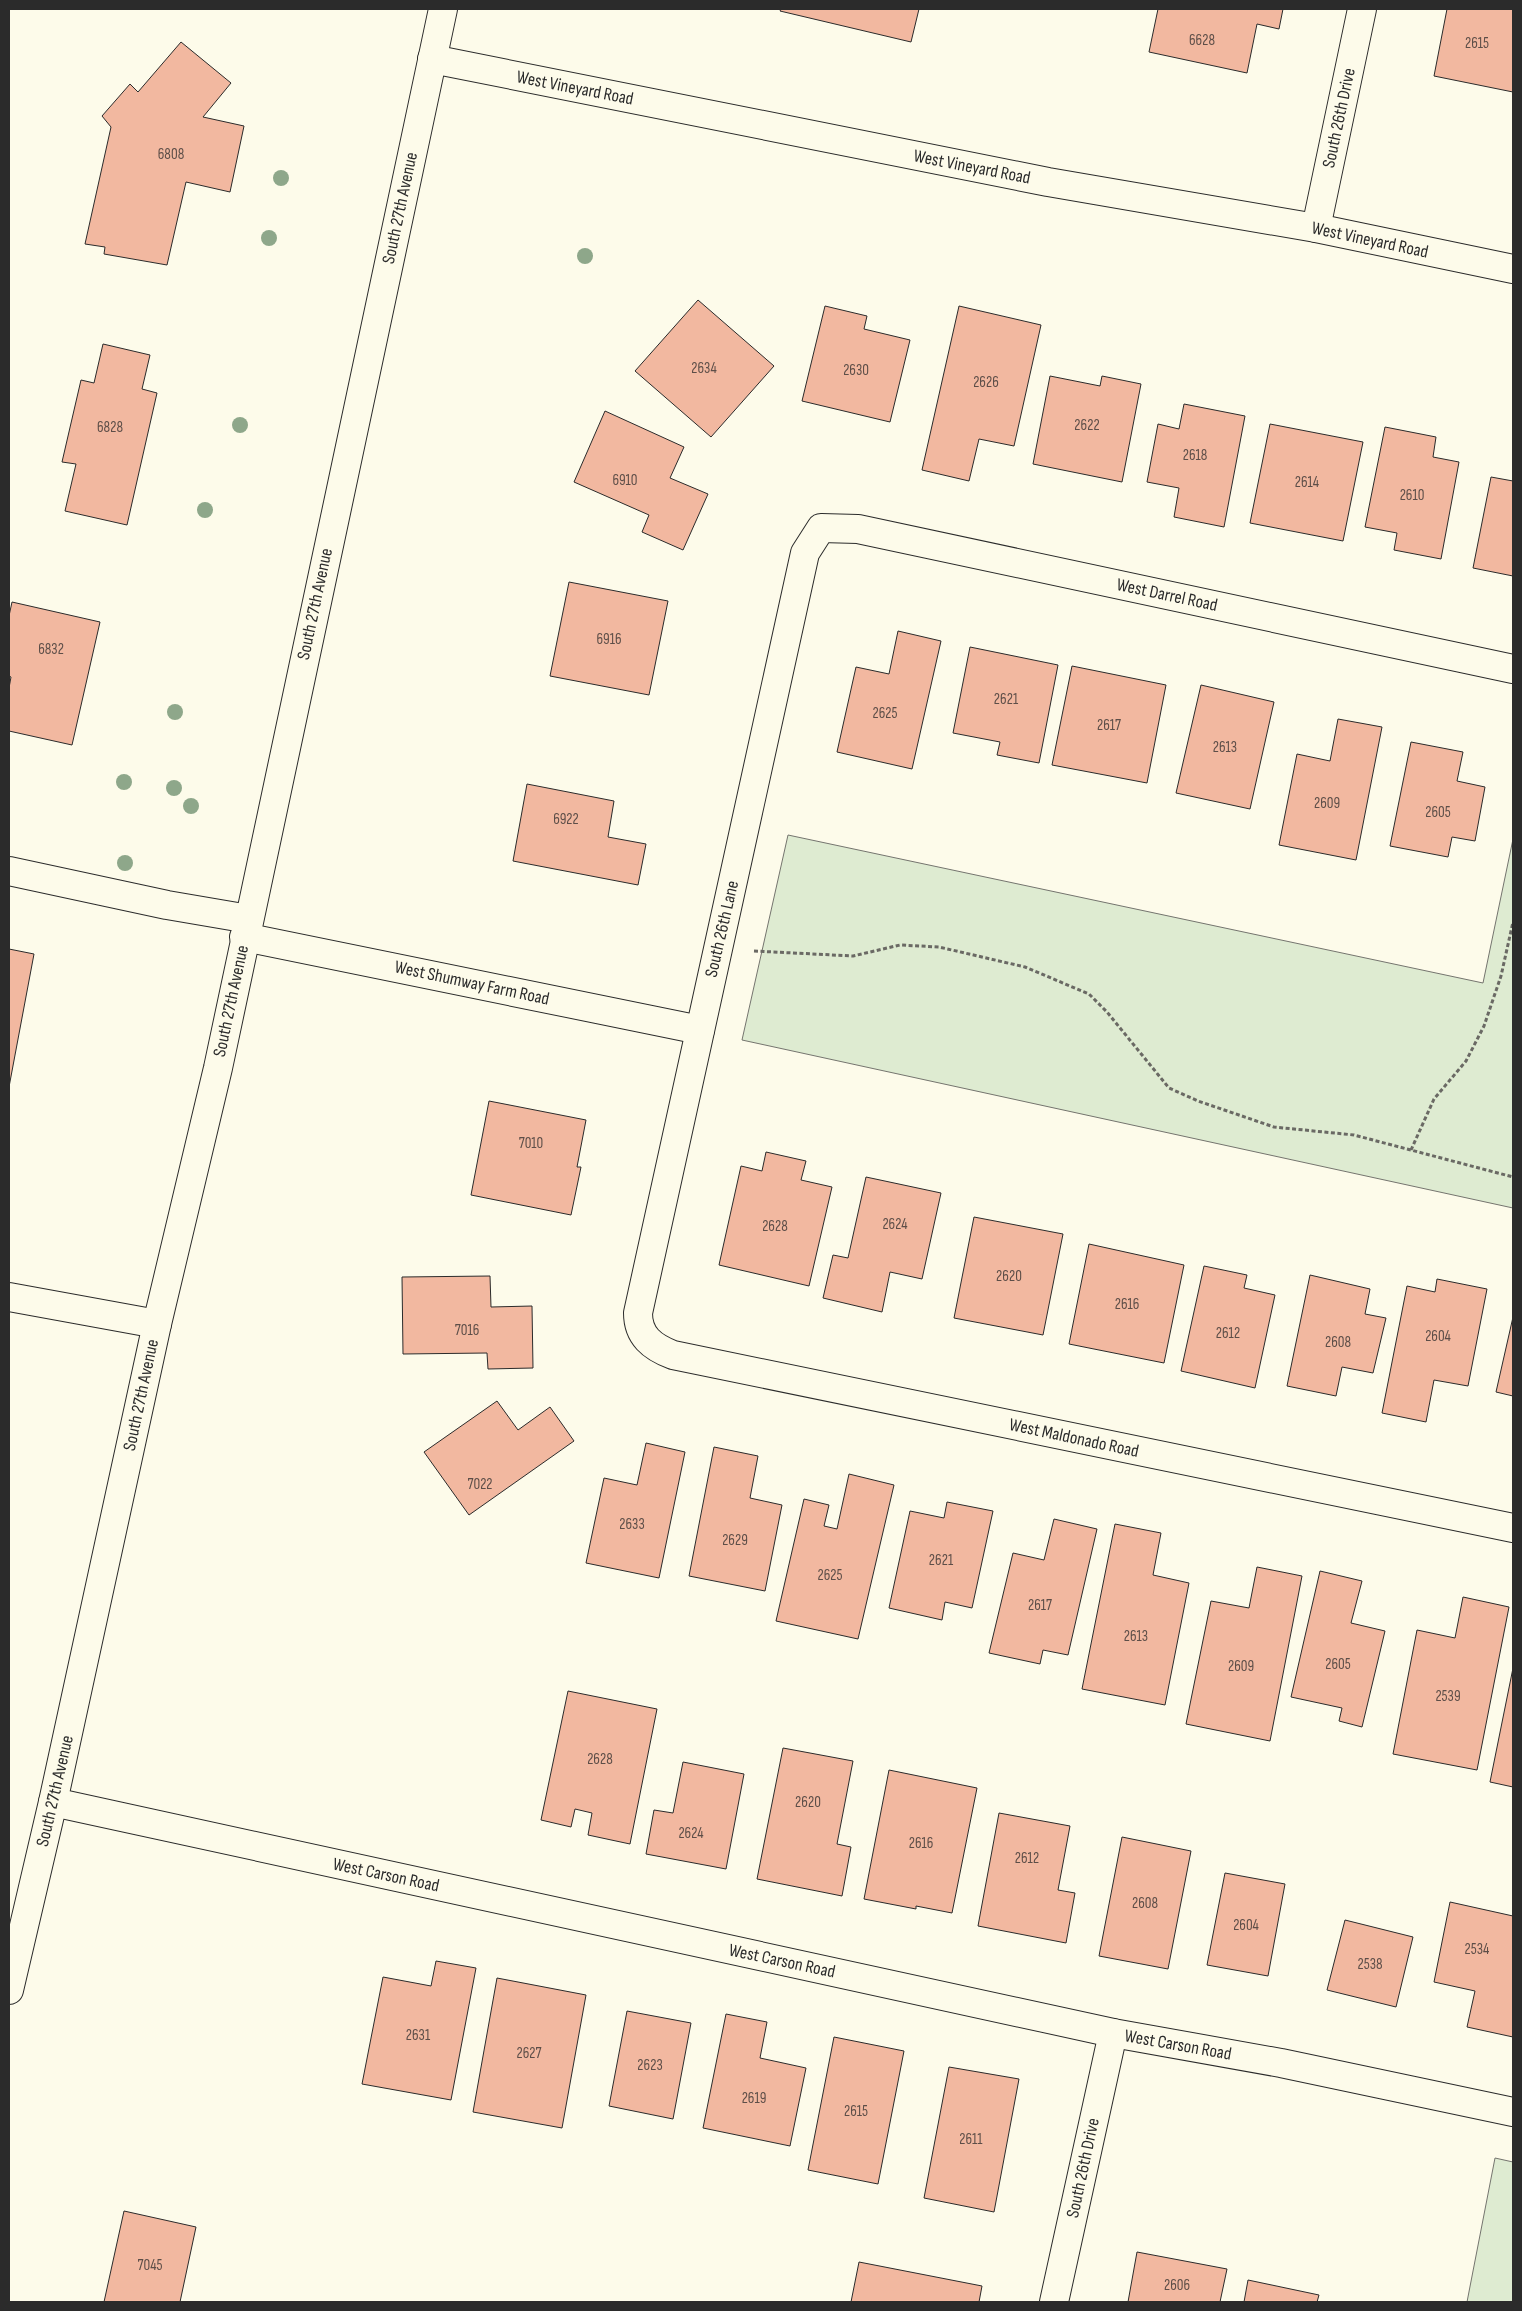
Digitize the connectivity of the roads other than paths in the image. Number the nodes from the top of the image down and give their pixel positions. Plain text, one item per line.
1 (443, 9) edge
2 (1362, 9) edge
3 (432, 59) junction
4 (1316, 228) junction
5 (1513, 269) edge
6 (820, 528) joint
7 (1513, 669) edge
8 (9, 871) edge
9 (247, 928) junction
10 (700, 1030) junction
11 (9, 1297) edge
12 (157, 1324) junction
13 (642, 1333) joint
14 (1513, 1528) edge
15 (53, 1802) junction
16 (9, 1990) edge
17 (1113, 2033) junction
18 (1513, 2112) edge
19 (1054, 2302) edge

1 - 3 street, South 27th Avenue
2 - 4 street, South 26th Drive
3 - 4 street, West Vineyard Road
3 - 9 street, South 27th Avenue
4 - 5 street, West Vineyard Road
6 - 7 street, West Darrel Road
6 - 10 street, South 26th Lane
8 - 9 street, West Shumway Farm Road
9 - 10 street, West Shumway Farm Road
9 - 12 street, South 27th Avenue
10 - 13 street, South 26th Lane
11 - 12 street
12 - 15 street, South 27th Avenue
13 - 14 street, West Maldonado Road
15 - 16 street, South 27th Avenue
15 - 17 street, West Carson Road
17 - 18 street, West Carson Road
17 - 19 street, South 26th Drive

